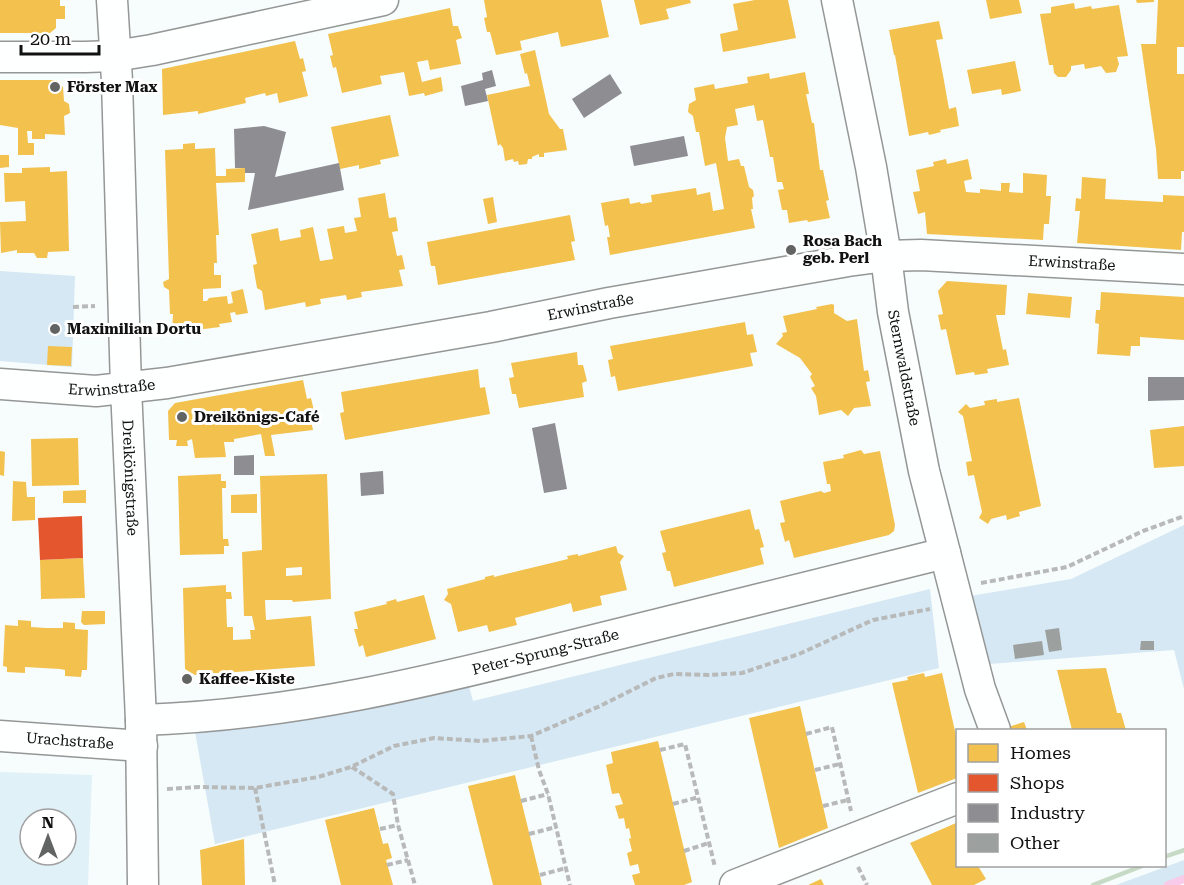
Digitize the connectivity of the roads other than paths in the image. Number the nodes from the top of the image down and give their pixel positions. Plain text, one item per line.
1 (112, 0) edge
2 (382, 0) edge
3 (837, 0) edge
4 (115, 56) junction
5 (0, 57) edge
6 (886, 256) junction
7 (1184, 269) edge
8 (0, 384) edge
9 (126, 388) junction
10 (945, 553) junction
11 (995, 729) edge
12 (141, 733) junction
13 (0, 736) edge
14 (956, 798) edge
15 (726, 880) edge
16 (143, 885) edge

1 - 4 street, Dreikönigstraße
2 - 4 street
3 - 6 street, Sternwaldstraße
4 - 5 street
4 - 9 street, Dreikönigstraße
6 - 7 street, Erwinstraße
6 - 9 street, Erwinstraße
6 - 10 street, Sternwaldstraße
8 - 9 street, Erwinstraße
9 - 12 street, Dreikönigstraße
10 - 11 street, Sternwaldstraße
10 - 12 street, Peter-Sprung-Straße
12 - 13 street, Urachstraße
12 - 16 street, Dreikönigstraße
14 - 15 street

